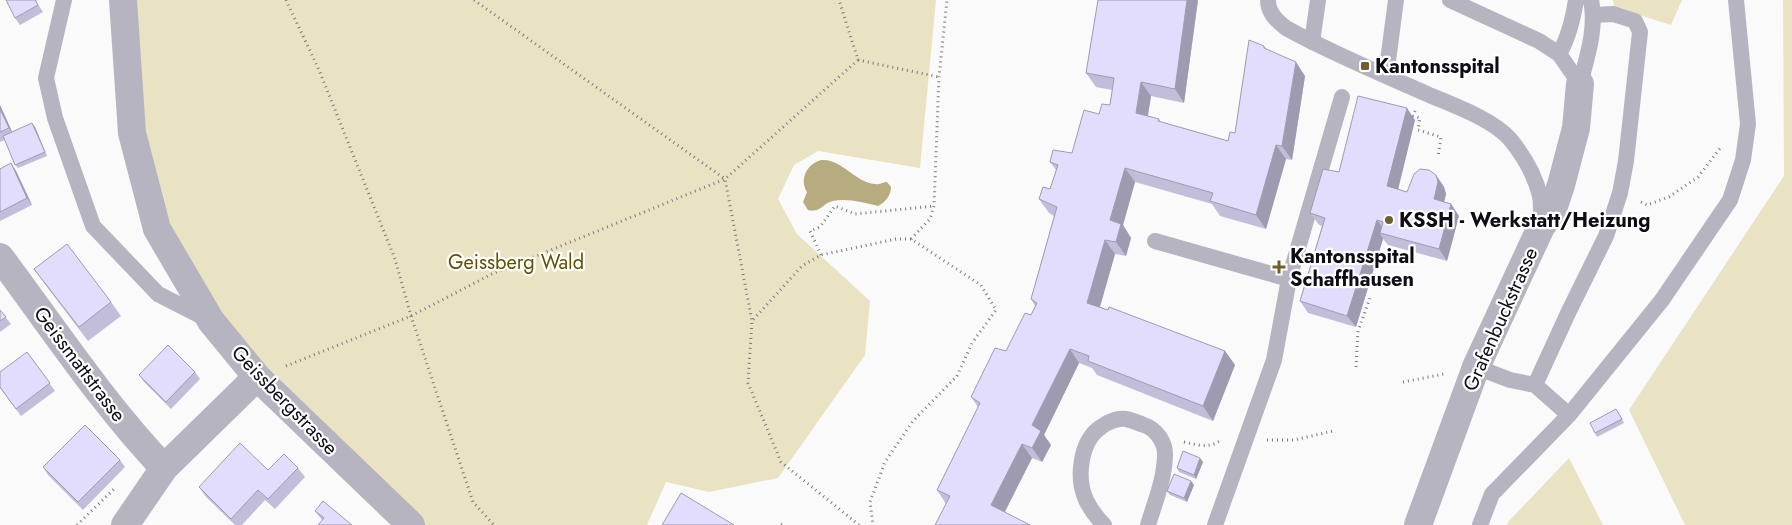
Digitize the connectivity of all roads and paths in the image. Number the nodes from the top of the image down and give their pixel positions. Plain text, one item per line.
1 (64, 0) edge
2 (122, 0) edge
3 (286, 0) edge
4 (474, 0) edge
5 (839, 0) edge
6 (947, 0) edge
7 (1268, 0) edge
8 (1318, 0) edge
9 (1396, 0) edge
10 (1450, 0) edge
11 (1576, 0) edge
12 (1736, 0) edge
13 (1592, 7) edge
14 (1312, 42) junction
15 (1559, 54) junction
16 (858, 60) junction
17 (1386, 76) junction
18 (939, 77) junction
19 (1580, 84) junction
20 (1421, 92) junction
21 (1342, 97) dead end
22 (1404, 114) edge
23 (1413, 116) junction
24 (1748, 124) junction
25 (1438, 157) dead end
26 (725, 179) junction
27 (1620, 193) junction
28 (934, 206) junction
29 (1541, 227) junction
30 (911, 239) junction
31 (1155, 241) dead end
32 (821, 255) junction
33 (0, 257) edge
34 (1289, 279) junction
35 (1370, 298) dead end
36 (411, 316) junction
37 (211, 321) junction
38 (752, 321) junction
39 (1356, 367) dead end
40 (1476, 367) junction
41 (257, 377) junction
42 (1402, 382) dead end
43 (1535, 385) junction
44 (1569, 415) junction
45 (164, 468) junction
46 (125, 525) edge
47 (411, 525) edge
48 (494, 525) edge
49 (859, 525) edge
50 (873, 525) edge
51 (1104, 525) edge
52 (1148, 525) edge
53 (1215, 525) edge
54 (1418, 525) edge
55 (1480, 525) edge

1 - 37 lane
2 - 37 street, Geissbergstrasse
3 - 36 path
4 - 26 path
5 - 16 path
6 - 18 path
7 - 14 lane
8 - 14 lane
9 - 17 lane
10 - 15 lane
11 - 15 lane
12 - 24 lane
13 - 19 lane
13 - 27 lane
14 - 17 lane
15 - 19 lane
16 - 18 path
16 - 26 path
17 - 20 lane
18 - 28 path
19 - 29 street, Grafenbuckstrasse
20 - 23 path
20 - 29 lane
21 - 34 lane
22 - 23 path
23 - 25 path
24 - 27 path
24 - 44 lane
26 - 36 path
26 - 38 path
27 - 43 lane
28 - 30 path
28 - 32 path
29 - 40 street, Grafenbuckstrasse
30 - 32 path
30 - 50 path
31 - 34 lane
32 - 38 path
33 - 45 street, Geissmattstrasse
34 - 53 lane
35 - 39 path
36 - 41 path
36 - 48 path
37 - 41 street, Geissbergstrasse
38 - 49 path
40 - 42 path
40 - 43 lane
40 - 54 street, Grafenbuckstrasse
41 - 45 street
41 - 47 street, Geissbergstrasse
43 - 44 lane
44 - 55 lane
45 - 46 street
51 - 52 lane

